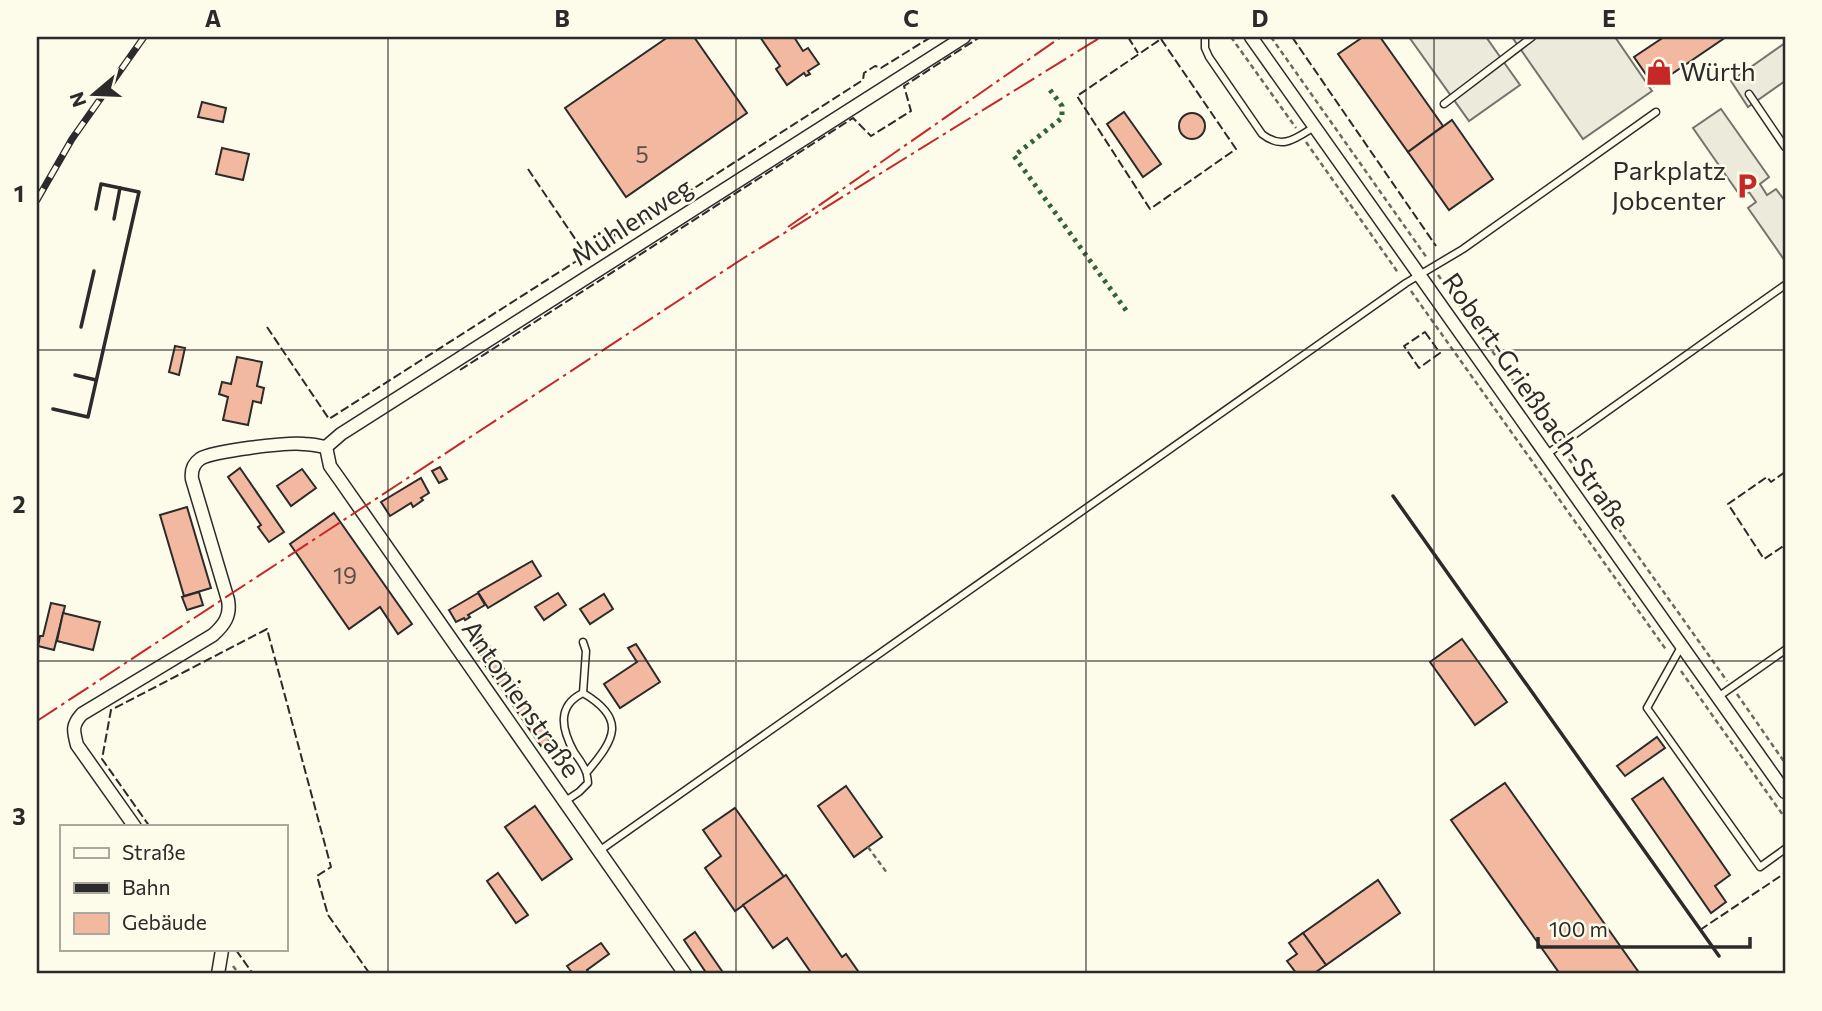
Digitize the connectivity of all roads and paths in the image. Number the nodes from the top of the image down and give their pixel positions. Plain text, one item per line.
1 (964, 37) edge
2 (1205, 37) edge
3 (1231, 37) edge
4 (1251, 37) edge
5 (1271, 37) edge
6 (1532, 37) edge
7 (1749, 94) dead end
8 (1444, 104) dead end
9 (1656, 112) dead end
10 (1314, 127) junction
11 (1301, 135) junction
12 (1785, 147) edge
13 (1433, 267) junction
14 (1419, 275) junction
15 (1406, 284) junction
16 (1785, 285) edge
17 (1559, 445) junction
18 (327, 447) junction
19 (1546, 454) junction
20 (583, 642) dead end
21 (1682, 646) junction
22 (1785, 650) edge
23 (1674, 662) junction
24 (1732, 688) junction
25 (583, 693) junction
26 (1718, 697) junction
27 (1785, 763) edge
28 (587, 772) junction
29 (1785, 792) edge
30 (564, 802) junction
31 (1785, 818) edge
32 (134, 825) edge
33 (868, 847) dead end
34 (1785, 849) edge
35 (599, 852) junction
36 (887, 873) dead end
37 (222, 951) edge
38 (218, 974) edge
39 (685, 974) edge

1 - 18 street, Mühlenweg
2 - 11 lane
3 - 11 path
4 - 10 street, Robert-Grießbach-Straße
5 - 13 path
6 - 8 lane
7 - 12 lane
9 - 13 lane
10 - 11 lane
10 - 14 street, Robert-Grießbach-Straße
11 - 15 path
13 - 14 lane
13 - 17 path
14 - 15 lane
14 - 19 street, Robert-Grießbach-Straße
15 - 23 path
15 - 35 lane
16 - 17 lane
17 - 19 lane
17 - 24 path
18 - 30 street, Antonienstraße
18 - 32 street
19 - 21 street, Robert-Grießbach-Straße
20 - 25 lane
21 - 23 lane
21 - 26 street, Robert-Grießbach-Straße
22 - 24 lane
23 - 31 path
23 - 34 lane
24 - 26 lane
24 - 27 path
25 - 28 lane
25 - 28 lane
26 - 29 street, Robert-Grießbach-Straße
28 - 30 lane
30 - 35 street, Antonienstraße
33 - 36 path
35 - 39 street, Antonienstraße
37 - 38 street

